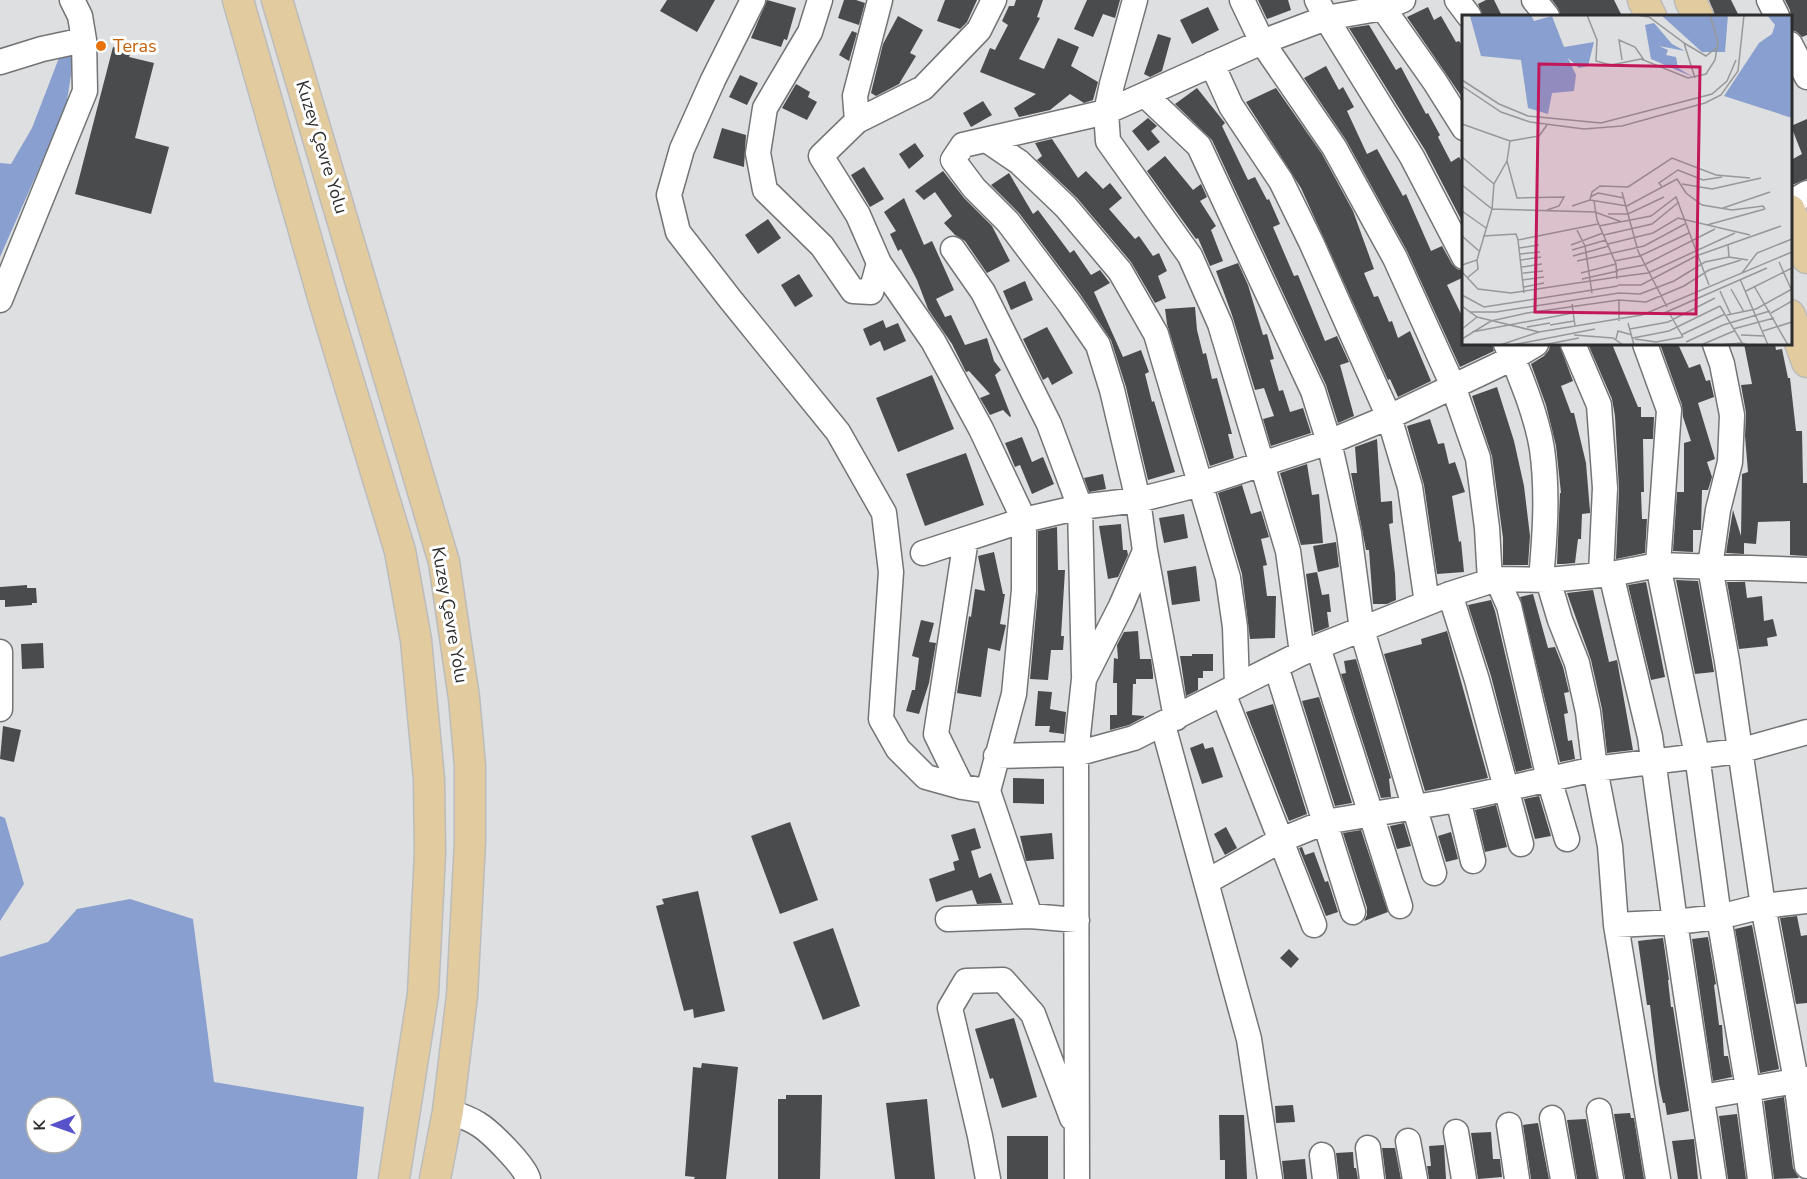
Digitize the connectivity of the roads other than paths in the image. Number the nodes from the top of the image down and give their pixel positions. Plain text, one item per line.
1 (72, 0) edge
2 (238, 0) edge
3 (278, 0) edge
4 (753, 0) edge
5 (820, 0) edge
6 (880, 0) edge
7 (994, 0) edge
8 (1135, 0) edge
9 (1242, 0) edge
10 (1457, 0) edge
11 (1534, 0) edge
12 (1643, 0) edge
13 (1690, 0) edge
14 (1769, 0) edge
15 (1389, 3) edge
16 (1322, 9) edge
17 (1468, 15) edge
18 (1546, 15) edge
19 (1650, 15) edge
20 (1698, 15) edge
21 (1776, 15) edge
22 (84, 40) junction
23 (1262, 42) junction
24 (1792, 46) edge
25 (0, 62) edge
26 (1212, 64) junction
27 (1807, 77) edge
28 (1146, 96) junction
29 (1106, 112) junction
30 (857, 121) junction
31 (1462, 125) edge
32 (988, 141) junction
33 (1807, 193) edge
34 (1792, 202) edge
35 (1792, 213) edge
36 (953, 249) dead end
37 (1462, 252) edge
38 (1807, 258) edge
39 (879, 263) junction
40 (0, 300) edge
41 (1792, 318) edge
42 (1532, 345) edge
43 (1573, 345) edge
44 (1645, 345) edge
45 (1715, 345) edge
46 (1509, 351) edge
47 (1807, 362) edge
48 (1453, 386) junction
49 (1389, 417) junction
50 (1329, 442) junction
51 (1262, 462) junction
52 (1201, 484) junction
53 (1138, 500) junction
54 (1080, 507) junction
55 (1024, 520) junction
56 (966, 539) junction
57 (1144, 551) junction
58 (923, 553) dead end
59 (1658, 565) junction
60 (1710, 567) junction
61 (1807, 570) edge
62 (1606, 574) junction
63 (1494, 580) junction
64 (1545, 580) junction
65 (1450, 594) junction
66 (1427, 603) junction
67 (1362, 630) junction
68 (1310, 650) junction
69 (0, 652) edge
70 (1276, 666) junction
71 (1084, 679) junction
72 (1230, 689) junction
73 (0, 709) edge
74 (1170, 721) junction
75 (1807, 732) edge
76 (1739, 751) junction
77 (1076, 754) junction
78 (1697, 755) junction
79 (996, 756) junction
80 (1654, 761) junction
81 (1595, 769) junction
82 (1549, 778) junction
83 (962, 787) junction
84 (1505, 788) junction
85 (988, 791) junction
86 (1458, 799) junction
87 (1415, 807) junction
88 (1371, 814) junction
89 (1325, 822) junction
90 (1567, 839) dead end
91 (1281, 840) junction
92 (1521, 844) dead end
93 (1473, 861) dead end
94 (1434, 873) dead end
95 (1206, 882) junction
96 (1807, 901) edge
97 (1400, 906) dead end
98 (1763, 906) junction
99 (1353, 912) dead end
100 (1030, 916) junction
101 (1719, 917) junction
102 (948, 919) dead end
103 (1077, 920) junction
104 (1675, 922) junction
105 (1314, 924) dead end
106 (1616, 925) junction
107 (1802, 1079) edge
108 (1748, 1088) junction
109 (1702, 1097) junction
110 (448, 1111) junction
111 (1599, 1111) dead end
112 (1552, 1118) dead end
113 (1509, 1125) dead end
114 (1456, 1132) dead end
115 (1078, 1133) junction
116 (1408, 1141) dead end
117 (1368, 1148) dead end
118 (1322, 1155) dead end
119 (1807, 1166) edge
120 (394, 1179) edge
121 (435, 1179) edge
122 (528, 1179) edge
123 (988, 1179) edge
124 (1077, 1179) edge
125 (1270, 1179) edge
126 (1326, 1179) edge
127 (1372, 1179) edge
128 (1414, 1179) edge
129 (1464, 1179) edge
130 (1517, 1179) edge
131 (1563, 1179) edge
132 (1611, 1179) edge
133 (1658, 1179) edge
134 (1714, 1179) edge
135 (1760, 1179) edge

1 - 22 street
2 - 120 main road, Kuzey Çevre Yolu
3 - 110 main road, Kuzey Çevre Yolu
4 - 83 street
5 - 39 street
6 - 30 street
7 - 30 street
8 - 29 street
9 - 23 street
10 - 17 street
11 - 18 street
12 - 19 main road
13 - 20 main road
14 - 21 street
15 - 16 street
15 - 31 street
16 - 23 street
16 - 37 street
22 - 25 street
22 - 40 street
23 - 26 street
23 - 48 street
24 - 27 street
26 - 28 street
26 - 49 street
28 - 29 street
28 - 50 street
29 - 32 street
29 - 51 street
30 - 39 street
32 - 52 street
32 - 53 street
33 - 34 street
35 - 38 main road
36 - 54 street
39 - 55 street
41 - 47 main road
42 - 46 street
43 - 62 street
44 - 59 street
45 - 60 street
46 - 48 street
46 - 64 street
48 - 49 street
48 - 63 street
49 - 50 street
49 - 66 street
50 - 51 street
50 - 67 street
51 - 52 street
51 - 68 street
52 - 53 street
52 - 72 street
53 - 54 street
53 - 57 street
54 - 55 street
54 - 71 street
55 - 56 street
55 - 79 street
56 - 58 street
56 - 83 street
57 - 71 street
57 - 74 street
59 - 60 street
59 - 62 street
59 - 78 street
60 - 61 street
60 - 76 street
62 - 64 street
62 - 80 street
63 - 64 street
63 - 65 street
63 - 82 street
64 - 81 street
65 - 66 street
65 - 84 street
66 - 67 street
67 - 68 street
67 - 87 street
68 - 70 street
68 - 88 street
69 - 73 street
70 - 72 street
70 - 89 street
71 - 77 street
72 - 74 street
72 - 91 street
74 - 77 street
74 - 95 street
75 - 76 street
76 - 78 street
76 - 98 street
77 - 79 street
77 - 103 street
78 - 80 street
78 - 101 street
79 - 85 street
80 - 81 street
80 - 104 street
81 - 82 street
81 - 106 street
82 - 84 street
82 - 90 street
83 - 85 street
84 - 86 street
84 - 92 street
85 - 100 street
86 - 87 street
86 - 93 street
87 - 88 street
87 - 94 street
88 - 89 street
88 - 97 street
89 - 91 street
89 - 99 street
91 - 95 street
91 - 105 street
95 - 125 street
96 - 98 street
98 - 101 street
98 - 107 street
100 - 102 street
100 - 103 street
101 - 104 street
101 - 108 street
103 - 115 street
104 - 106 street
104 - 109 street
106 - 133 street
107 - 108 street
107 - 119 street
108 - 109 street
108 - 135 street
109 - 134 street
110 - 121 main road, Kuzey Çevre Yolu
110 - 122 street
111 - 132 street
112 - 131 street
113 - 130 street
114 - 129 street
115 - 123 street
115 - 124 street
116 - 128 street
117 - 127 street
118 - 126 street

